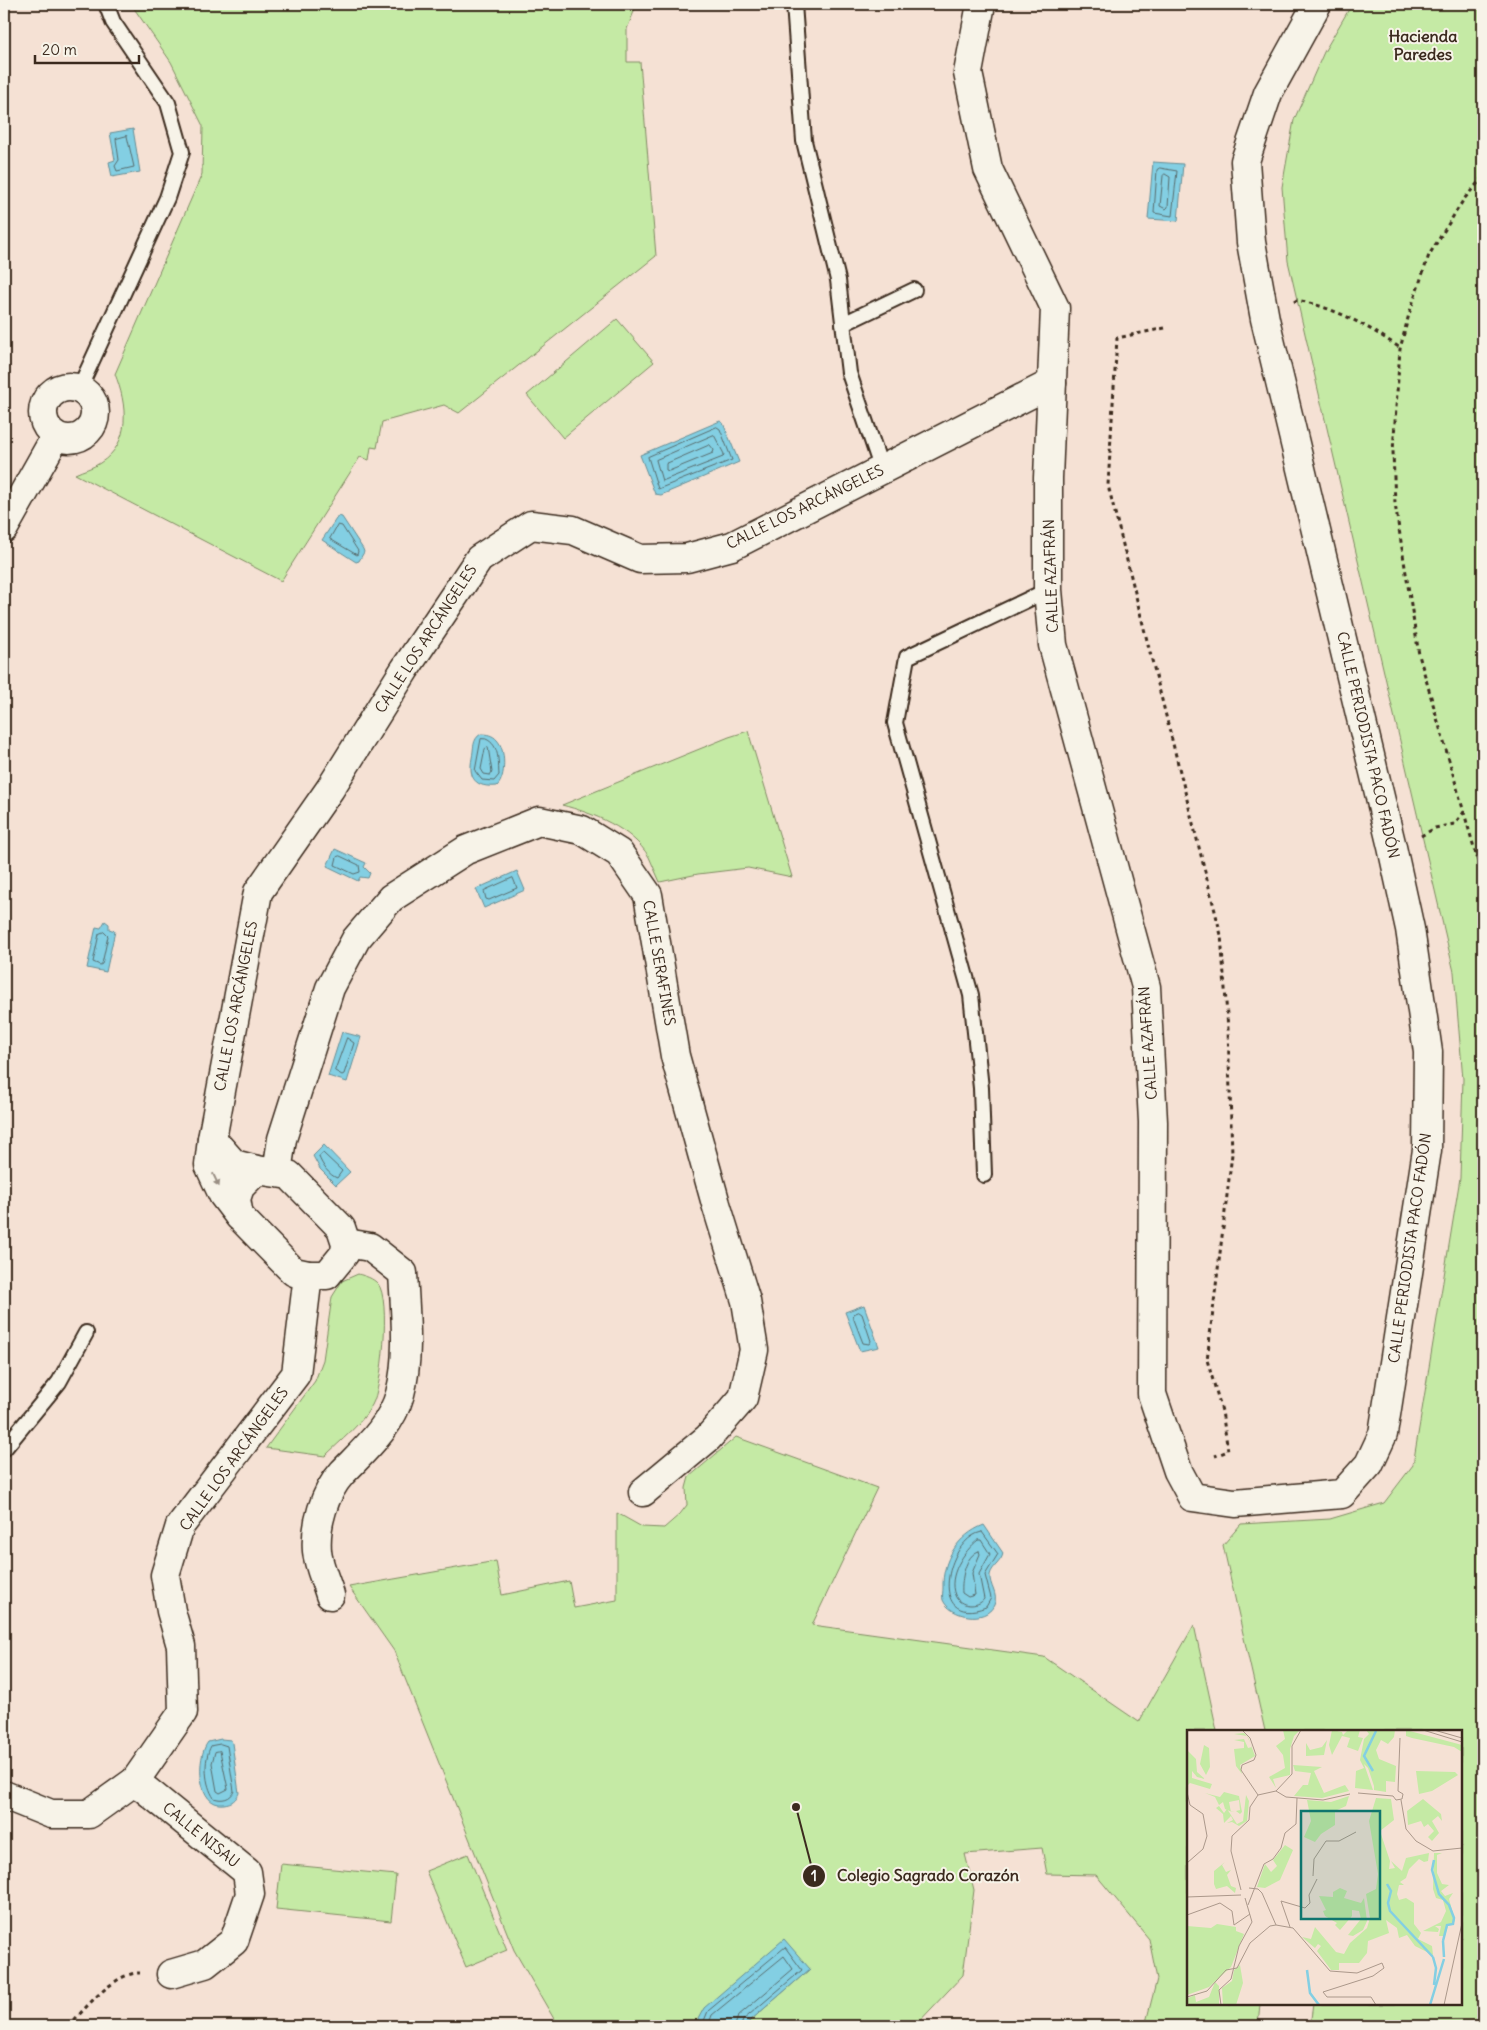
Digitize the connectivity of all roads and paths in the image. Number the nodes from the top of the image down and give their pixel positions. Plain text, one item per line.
1 (106, 4) edge
2 (794, 4) edge
3 (981, 4) edge
4 (1317, 4) edge
5 (1483, 177) edge
6 (914, 290) dead end
7 (1265, 319) junction
8 (843, 324) junction
9 (1165, 328) dead end
10 (1400, 349) junction
11 (1052, 383) junction
12 (79, 389) junction
13 (56, 436) junction
14 (882, 470) junction
15 (4, 528) edge
16 (1048, 590) junction
17 (1465, 811) junction
18 (1392, 847) junction
19 (1483, 878) edge
20 (212, 1139) junction
21 (267, 1171) junction
22 (984, 1175) dead end
23 (239, 1216) junction
24 (346, 1243) junction
25 (308, 1276) junction
26 (86, 1334) dead end
27 (4, 1449) edge
28 (1215, 1456) dead end
29 (643, 1492) dead end
30 (1342, 1494) joint
31 (330, 1595) dead end
32 (135, 1781) junction
33 (4, 1795) edge
34 (171, 1974) joint
35 (69, 2026) edge

1 - 12 lane
2 - 8 lane
3 - 11 street
4 - 7 street, CALLE PERIODISTA PACO FADÓN
5 - 10 path
6 - 8 lane
7 - 10 path
7 - 18 street, CALLE PERIODISTA PACO FADÓN
8 - 14 lane
9 - 28 path
10 - 17 path
11 - 14 street, CALLE LOS ARCÁNGELES
11 - 16 street, CALLE AZAFRÁN
12 - 13 street
12 - 13 street
13 - 15 street
14 - 20 street, CALLE LOS ARCÁNGELES
16 - 22 lane
16 - 30 street, CALLE AZAFRÁN
17 - 18 path
17 - 19 path
18 - 30 street, CALLE PERIODISTA PACO FADÓN
20 - 21 street
20 -> 23 street, CALLE LOS ARCÁNGELES
21 - 23 street
21 - 24 street
21 - 29 street, CALLE SERAFINES
23 - 25 street, CALLE LOS ARCÁNGELES
24 - 25 street
24 - 31 street
25 - 32 street, CALLE LOS ARCÁNGELES
26 - 27 lane
32 - 33 street, CALLE LOS ARCÁNGELES
32 - 34 street, CALLE NISAU
34 - 35 path

